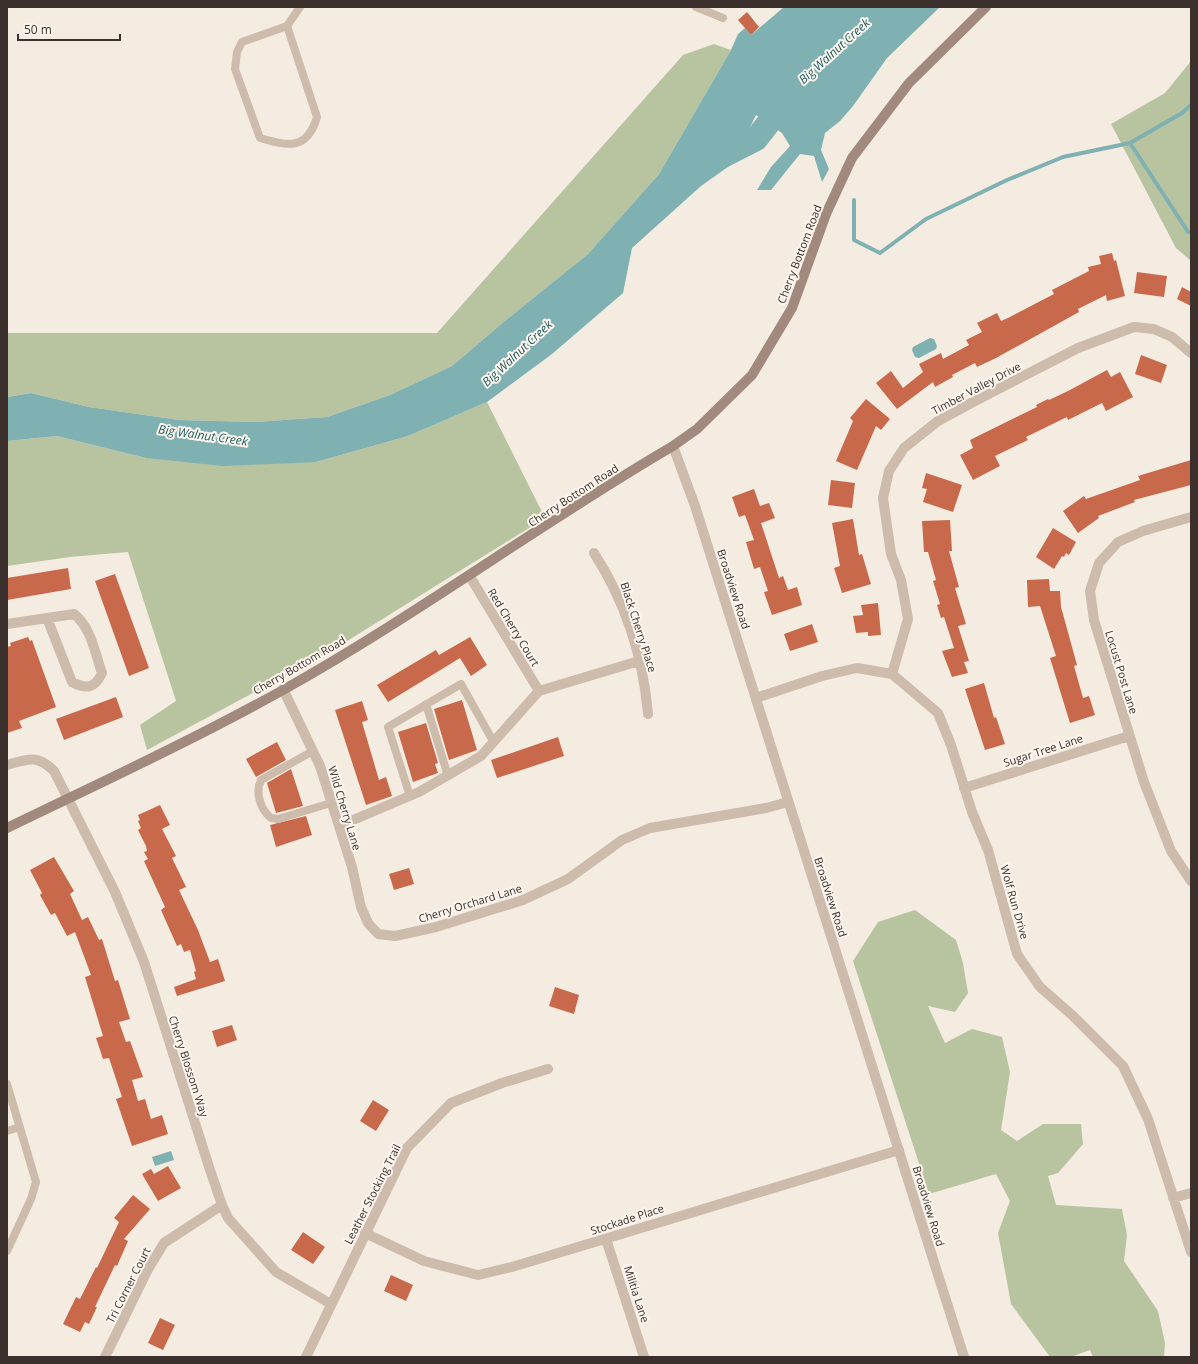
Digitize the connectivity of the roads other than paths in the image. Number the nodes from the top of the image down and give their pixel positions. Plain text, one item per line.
1 (300, 7) edge
2 (696, 7) edge
3 (986, 7) edge
4 (723, 18) dead end
5 (287, 26) junction
6 (1191, 353) edge
7 (673, 446) junction
8 (1191, 517) edge
9 (594, 553) dead end
10 (469, 576) junction
11 (47, 618) junction
12 (7, 624) edge
13 (639, 661) junction
14 (892, 674) junction
15 (283, 690) junction
16 (539, 690) junction
17 (756, 698) junction
18 (426, 704) junction
19 (648, 714) dead end
20 (1129, 736) junction
21 (493, 741) junction
22 (313, 751) junction
23 (7, 765) edge
24 (448, 776) junction
25 (964, 788) junction
26 (410, 796) junction
27 (68, 800) junction
28 (788, 802) junction
29 (331, 803) junction
30 (339, 826) junction
31 (7, 828) edge
32 (1191, 881) edge
33 (378, 934) joint
34 (548, 1069) dead end
35 (7, 1087) edge
36 (20, 1127) junction
37 (7, 1131) edge
38 (899, 1150) junction
39 (1191, 1193) edge
40 (1173, 1198) junction
41 (222, 1205) junction
42 (365, 1233) junction
43 (606, 1239) junction
44 (7, 1251) edge
45 (1191, 1252) edge
46 (331, 1304) junction
47 (105, 1357) edge
48 (306, 1357) edge
49 (644, 1357) edge
50 (964, 1357) edge

1 - 5 lane
2 - 4 lane
3 - 7 main road, Cherry Bottom Road
5 - 5 lane
6 - 14 street, Timber Valley Drive
7 - 10 main road, Cherry Bottom Road
7 - 17 street, Broadview Road
8 - 20 street, Locust Post Lane
9 - 13 street, Black Cherry Place
10 - 15 main road, Cherry Bottom Road
10 - 16 street, Red Cherry Court
11 - 11 street
11 - 12 street
13 - 16 street
13 - 19 street, Black Cherry Place
14 - 17 street
14 - 25 street, Wolf Run Drive
15 - 22 street, Wild Cherry Lane
15 - 27 main road, Cherry Bottom Road
16 - 21 street
17 - 28 street, Broadview Road
18 - 21 lane
18 - 24 lane
18 - 26 lane
20 - 25 street, Sugar Tree Lane
20 - 32 street, Locust Post Lane
21 - 24 street
22 - 29 street, Wild Cherry Lane
22 - 29 lane
23 - 27 street, Cherry Blossom Way
24 - 26 street
25 - 40 street, Wolf Run Drive
26 - 30 street
27 - 31 main road, Cherry Bottom Road
27 - 41 street, Cherry Blossom Way
28 - 33 street, Cherry Orchard Lane
28 - 38 street, Broadview Road
29 - 30 street, Wild Cherry Lane
30 - 33 street, Wild Cherry Lane
34 - 42 street, Leather Stocking Trail
35 - 36 lane
36 - 37 lane
36 - 44 lane
38 - 43 street, Stockade Place
38 - 50 street, Broadview Road
39 - 40 street
40 - 45 street, Wolf Run Drive
41 - 46 street, Cherry Blossom Way
41 - 47 street, Tri Corner Court
42 - 43 street, Stockade Place
42 - 46 street, Leather Stocking Trail
43 - 49 street, Militia Lane
46 - 48 street, Leather Stocking Trail

